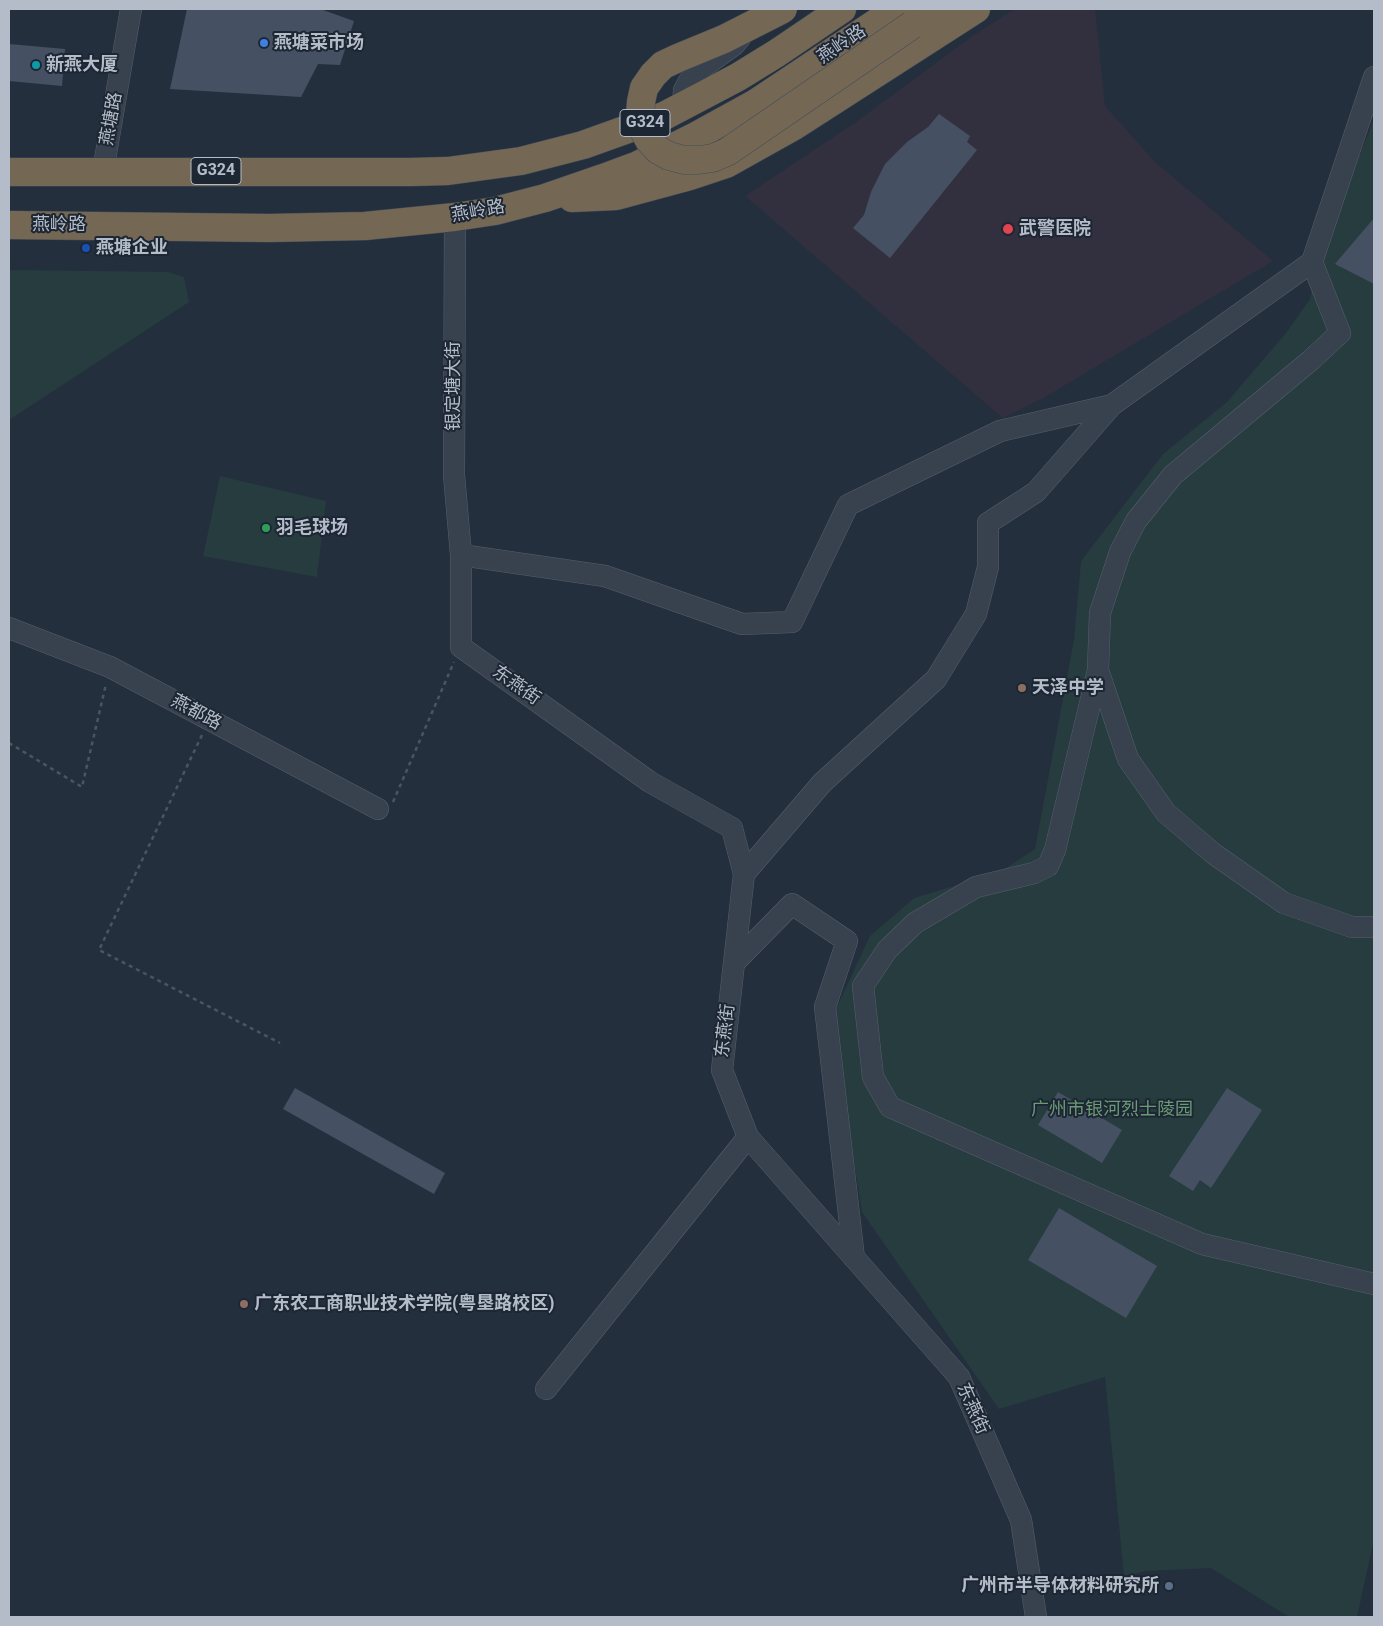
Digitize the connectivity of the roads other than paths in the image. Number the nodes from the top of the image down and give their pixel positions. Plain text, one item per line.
1 (131, 9) edge
2 (764, 9) edge
3 (783, 9) edge
4 (842, 9) edge
5 (936, 9) edge
6 (976, 9) edge
7 (904, 17) edge
8 (1374, 77) edge
9 (683, 106) junction
10 (103, 170) junction
11 (9, 172) edge
12 (546, 198) junction
13 (455, 217) junction
14 (9, 225) edge
15 (1312, 262) junction
16 (1112, 405) junction
17 (461, 555) junction
18 (9, 628) edge
19 (1098, 670) junction
20 (385, 808) road end
21 (744, 874) junction
22 (1371, 928) edge
23 (734, 963) junction
24 (748, 1136) junction
25 (854, 1258) junction
26 (1374, 1284) edge
27 (546, 1389) dead end
28 (1036, 1617) edge

1 - 10 street, 燕塘路
2 - 9 street
3 - 7 highway, bridge
4 - 9 highway, 燕岭路 / G324
5 - 7 highway
6 - 12 highway
7 - 12 highway, 燕岭路 / G324
8 - 15 street
9 - 10 highway, 燕岭路 / G324
10 - 11 highway, 燕岭路 / G324
12 - 13 highway, 燕岭路 / G324
13 - 14 highway, 燕岭路 / G324
13 - 17 street, 银定塘大街
15 - 16 street
15 - 19 street
16 - 17 street
16 - 21 street
17 - 21 street, 东燕街
18 - 20 street, 燕都路
19 - 22 street
19 - 26 street
21 - 23 street, 东燕街
23 - 24 street, 东燕街
23 - 25 street
24 - 25 street, 东燕街
24 - 27 street
25 - 28 street, 东燕街

